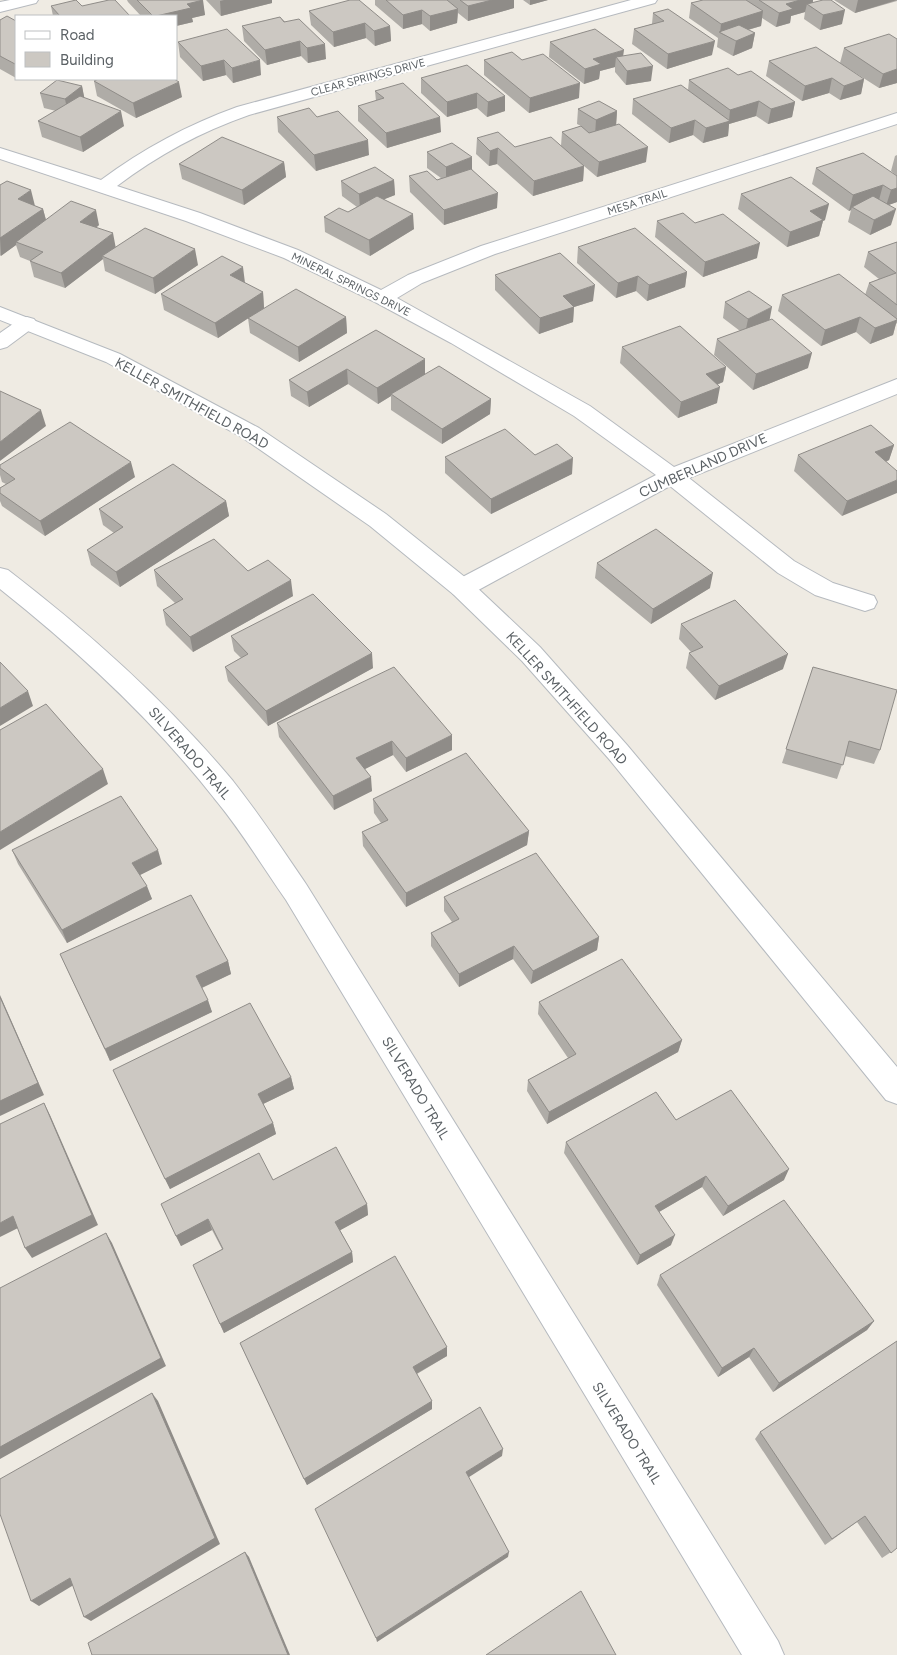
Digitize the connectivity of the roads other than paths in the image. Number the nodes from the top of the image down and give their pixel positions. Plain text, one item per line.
1 (30, 0) edge
2 (649, 0) edge
3 (0, 7) edge
4 (897, 118) edge
5 (0, 153) edge
6 (102, 188) junction
7 (382, 298) junction
8 (0, 312) edge
9 (26, 323) junction
10 (0, 344) edge
11 (897, 386) edge
12 (672, 476) junction
13 (0, 576) edge
14 (462, 588) junction
15 (865, 602) dead end
16 (897, 1090) edge
17 (764, 1655) edge

1 - 3 street
2 - 6 street, CLEAR SPRINGS DRIVE
4 - 7 street, MESA TRAIL
5 - 6 street, MINERAL SPRINGS DRIVE
6 - 7 street, MINERAL SPRINGS DRIVE
7 - 12 street, MINERAL SPRINGS DRIVE
8 - 9 street, KELLER SMITHFIELD ROAD
9 - 10 street
9 - 14 street, KELLER SMITHFIELD ROAD
11 - 12 street, CUMBERLAND DRIVE
12 - 14 street, CUMBERLAND DRIVE
12 - 15 street, MINERAL SPRINGS DRIVE
13 - 17 street, SILVERADO TRAIL
14 - 16 street, KELLER SMITHFIELD ROAD

